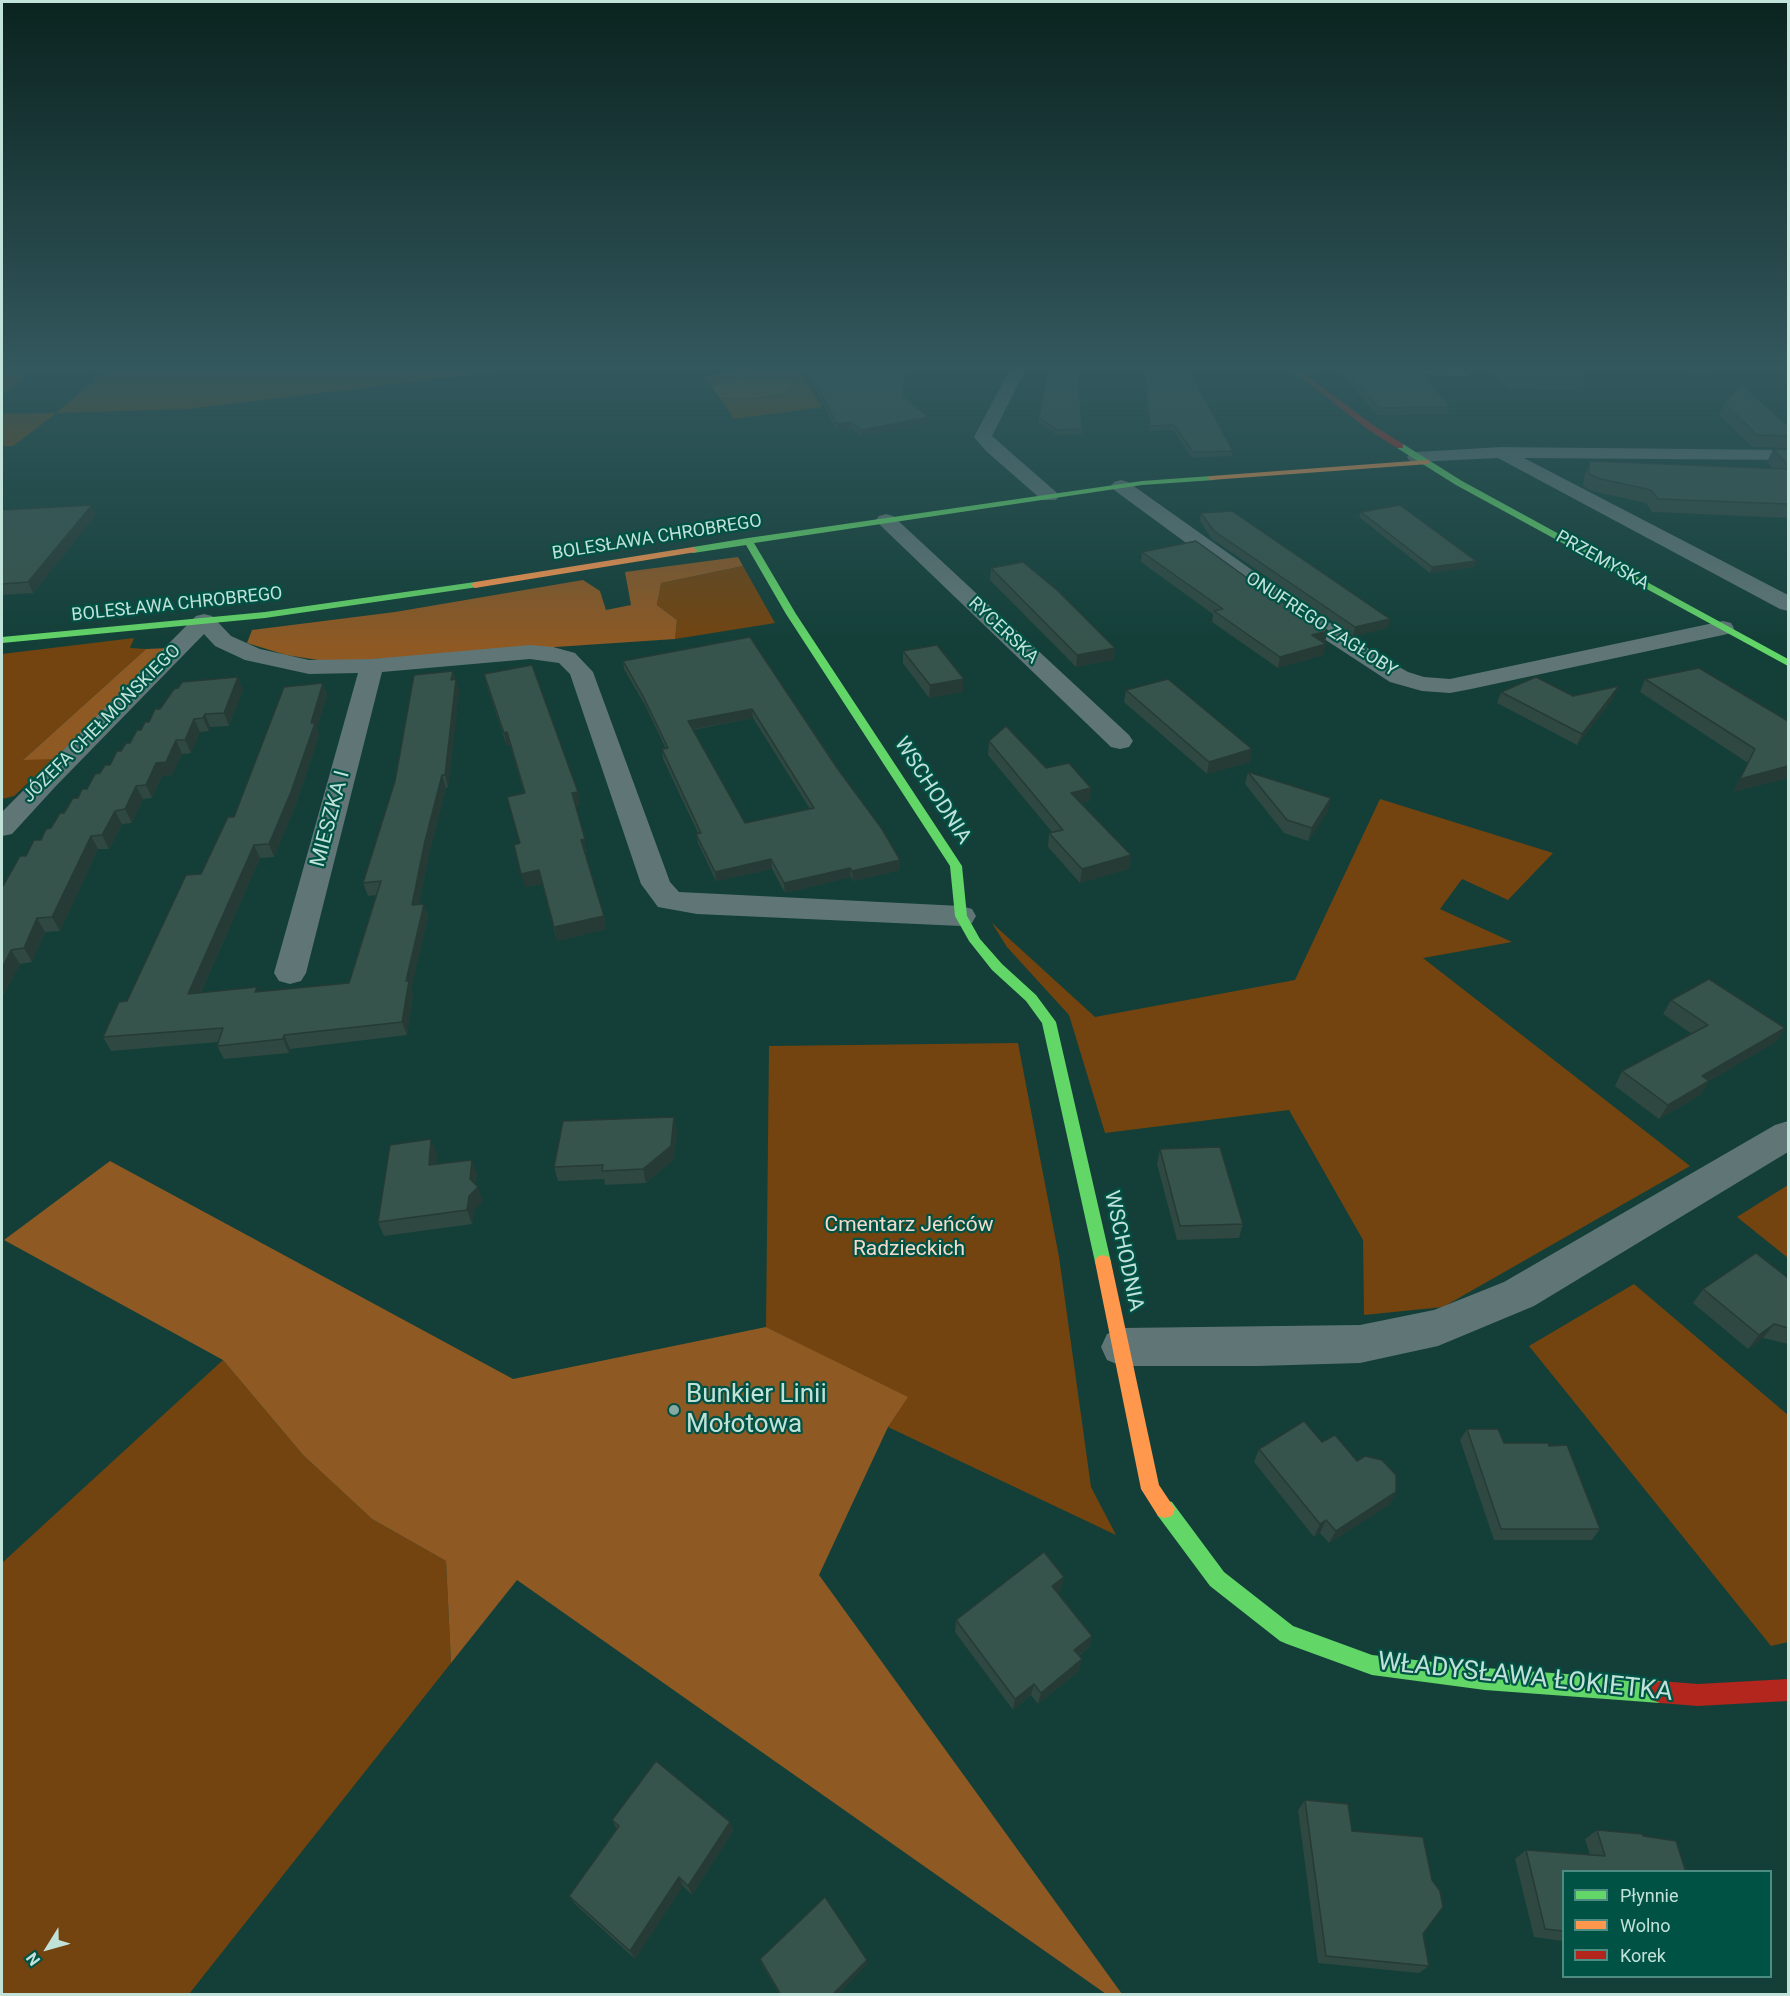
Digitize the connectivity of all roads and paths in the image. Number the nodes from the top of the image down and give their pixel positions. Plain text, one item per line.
1 (1007, 460) edge
2 (1419, 460) edge
3 (1421, 460) edge
4 (1515, 460) edge
5 (1121, 486) junction
6 (1049, 496) junction
7 (886, 520) junction
8 (748, 541) junction
9 (1788, 604) edge
10 (204, 621) junction
11 (1723, 628) junction
12 (2, 640) edge
13 (1788, 663) edge
14 (372, 666) junction
15 (1120, 741) dead end
16 (2, 828) edge
17 (961, 916) junction
18 (290, 973) dead end
19 (1788, 1135) edge
20 (1122, 1347) junction
21 (1788, 1690) edge

1 - 6 street
2 - 5 street, BOLESŁAWA CHROBREGO
3 - 11 street, PRZEMYSKA
4 - 9 street
5 - 6 street, BOLESŁAWA CHROBREGO
5 - 11 street, ONUFREGO ZAGŁOBY
6 - 7 street, BOLESŁAWA CHROBREGO
7 - 8 street, BOLESŁAWA CHROBREGO
7 - 15 street, RYCERSKA
8 - 10 street, BOLESŁAWA CHROBREGO
8 - 17 street, WSCHODNIA
10 - 12 street, BOLESŁAWA CHROBREGO
10 - 14 street
10 - 16 street, JÓZEFA CHEŁMOŃSKIEGO
11 - 13 street, PRZEMYSKA
14 - 17 street
14 - 18 street, MIESZKA I
17 - 20 street, WSCHODNIA
19 - 20 street
20 - 21 street, WŁADYSŁAWA ŁOKIETKA

